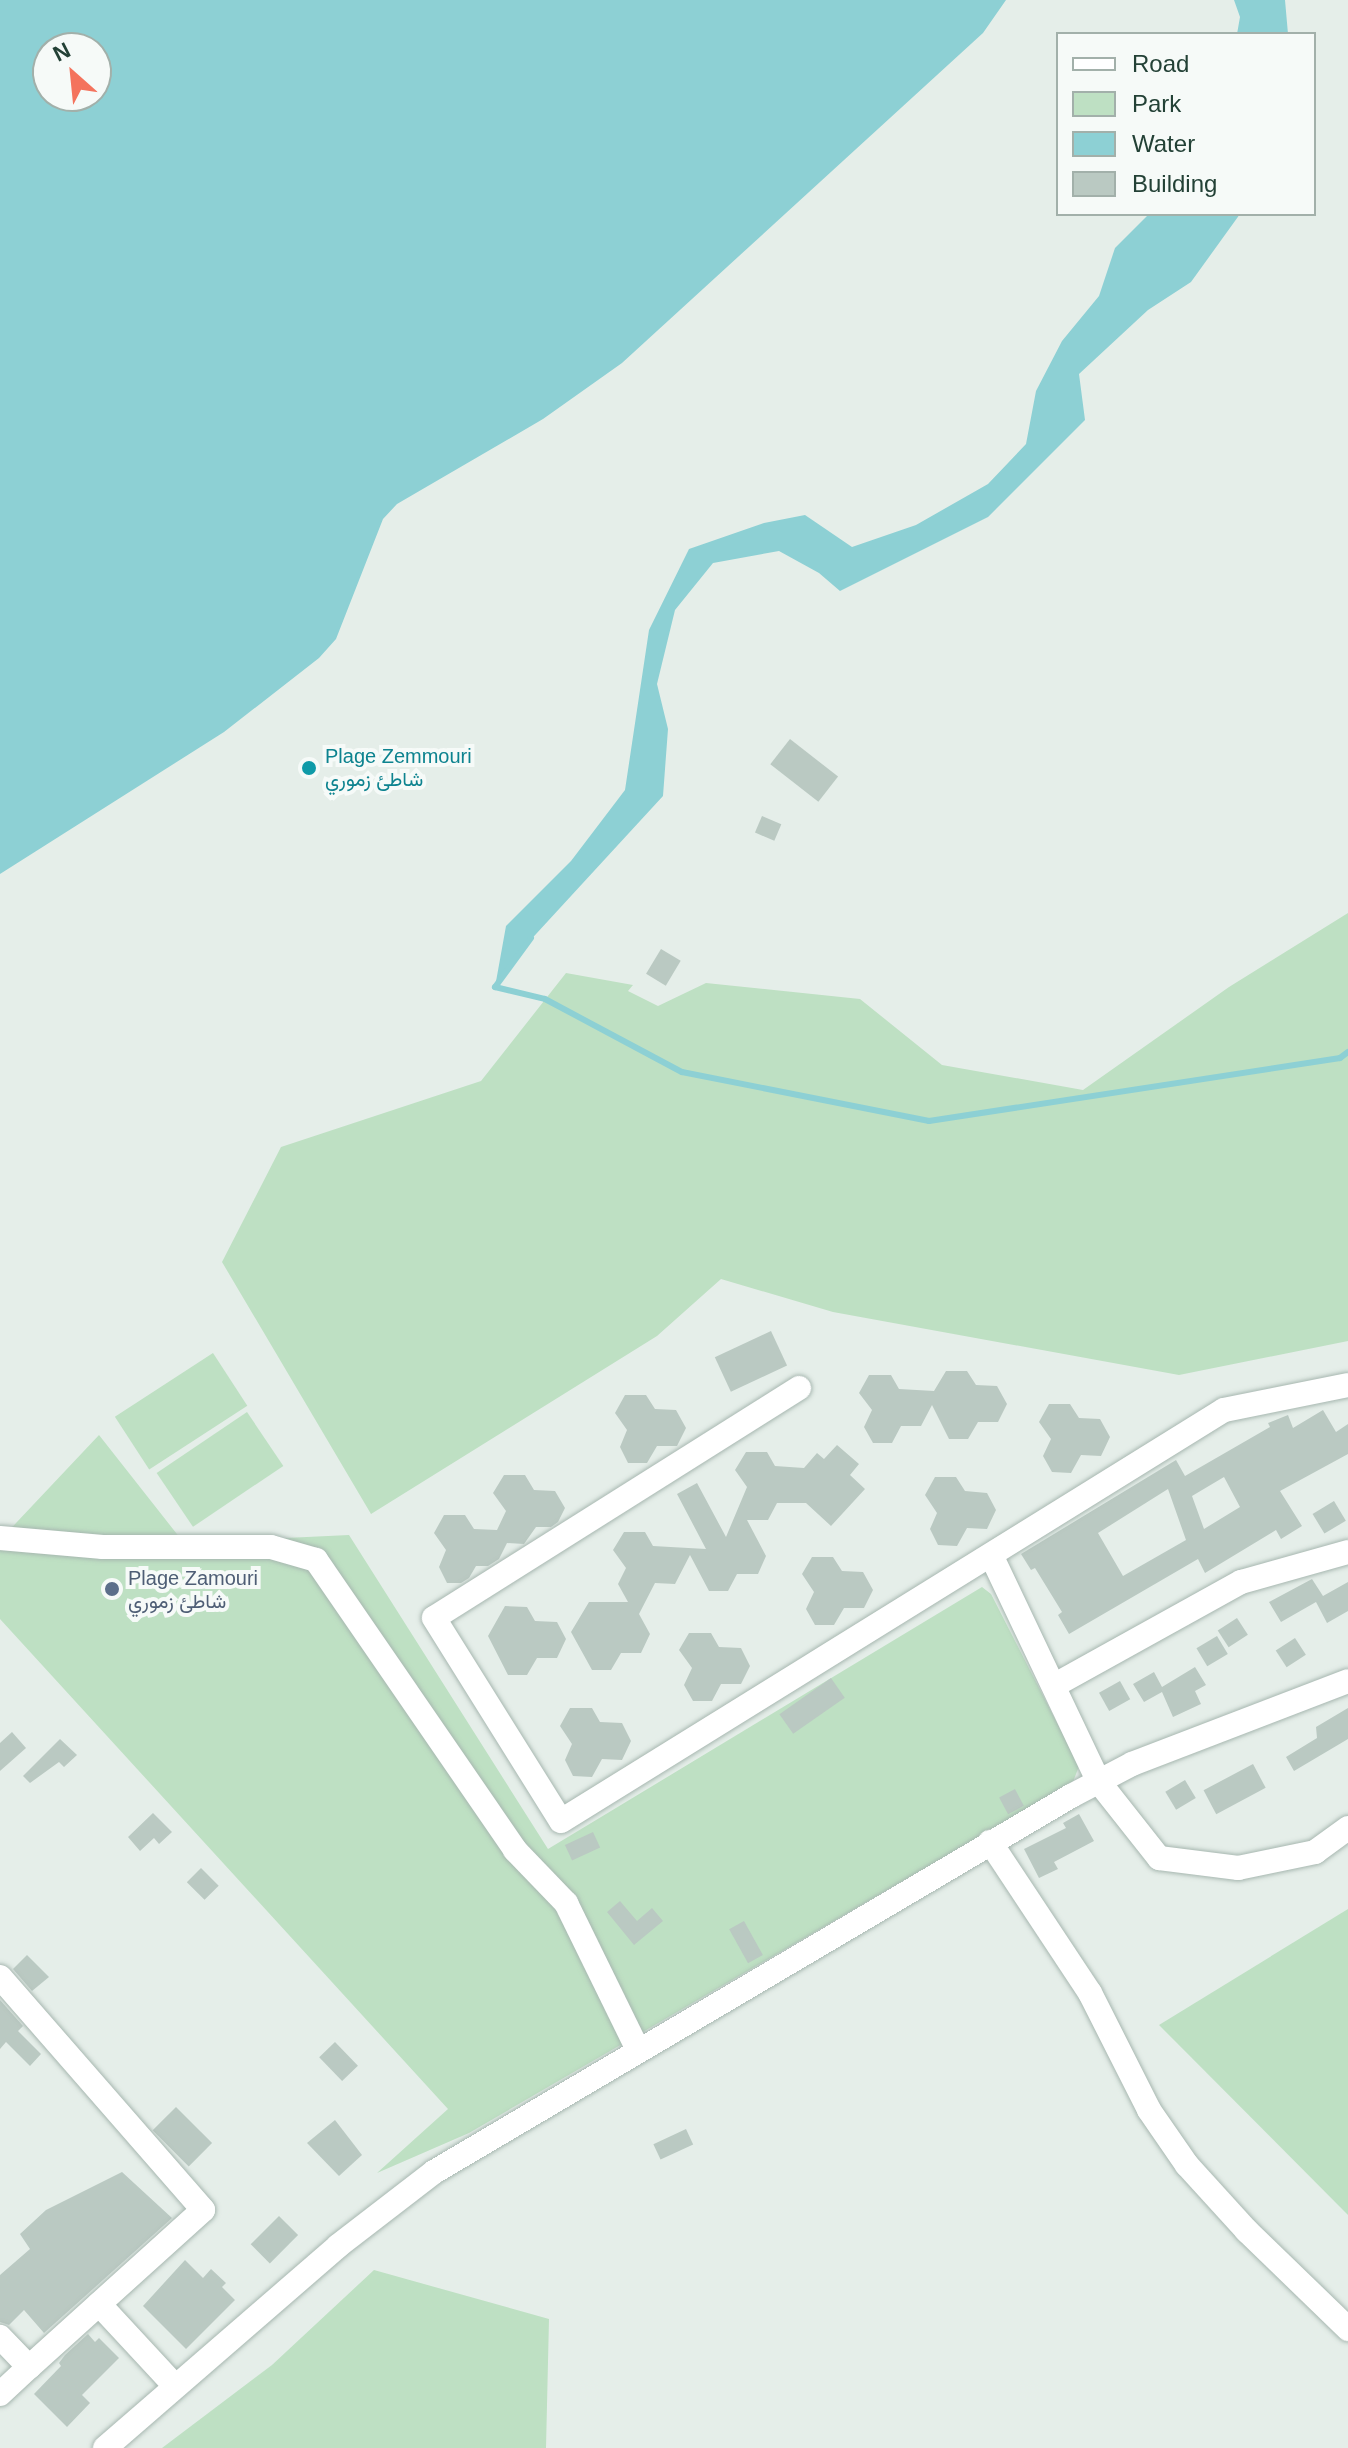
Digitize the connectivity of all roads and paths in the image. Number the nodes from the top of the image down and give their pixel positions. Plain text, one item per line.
1 (1348, 1385) edge
2 (799, 1388) dead end
3 (0, 1538) edge
4 (1348, 1552) edge
5 (991, 1555) junction
6 (1348, 1681) edge
7 (1055, 1685) junction
8 (1099, 1782) junction
9 (1348, 1828) edge
10 (990, 1842) junction
11 (0, 1977) edge
12 (638, 2050) junction
13 (99, 2304) junction
14 (1348, 2329) edge
15 (0, 2337) edge
16 (29, 2367) junction
17 (174, 2385) junction
18 (0, 2394) edge
19 (105, 2448) edge

1 - 5 street
2 - 5 street
3 - 12 street
4 - 7 street
5 - 7 street
6 - 8 street
7 - 8 street
8 - 9 street
8 - 10 street
10 - 12 street
10 - 14 street
11 - 13 street
12 - 17 street
13 - 16 street
13 - 17 street
15 - 16 street
16 - 18 street
17 - 19 street

